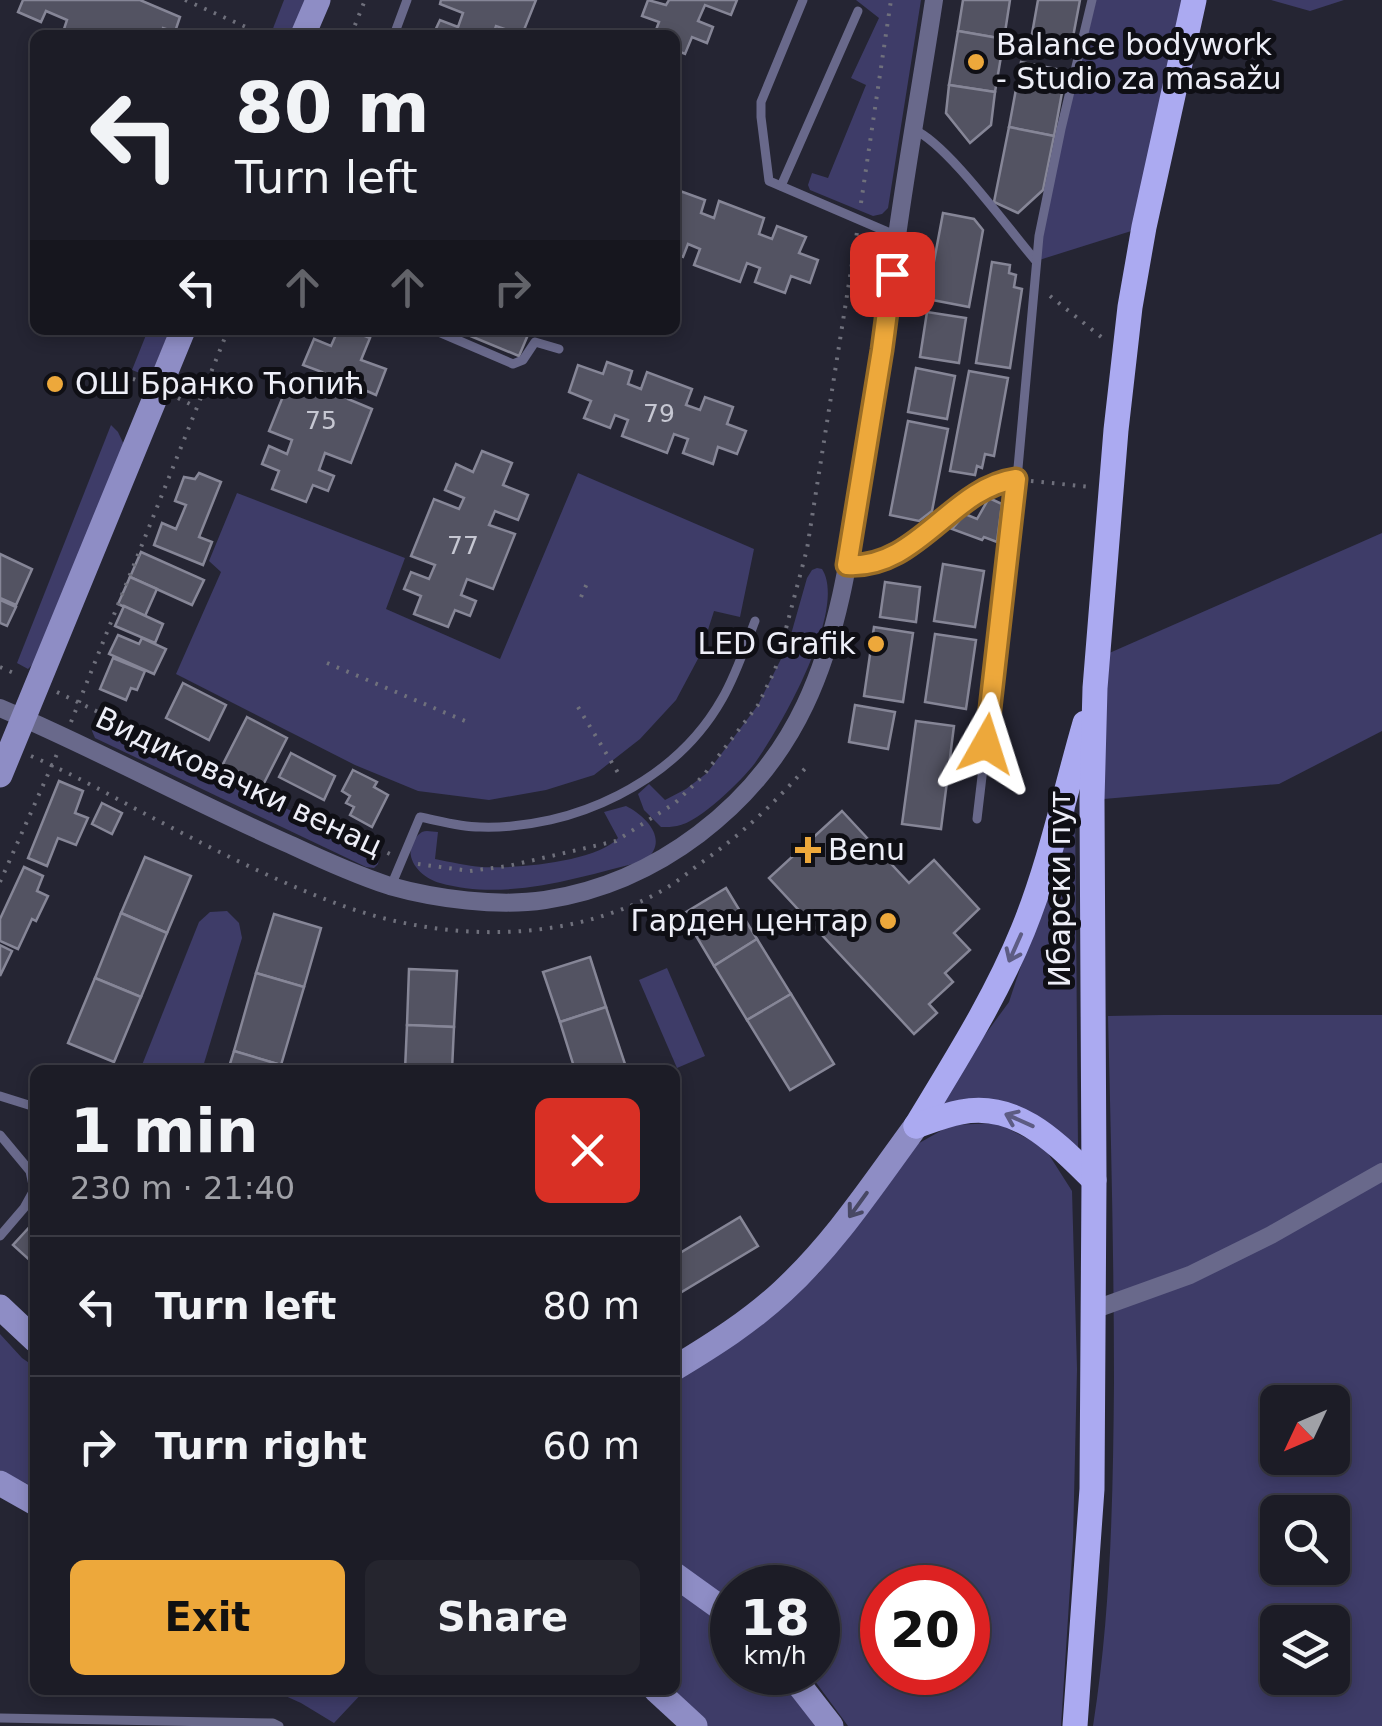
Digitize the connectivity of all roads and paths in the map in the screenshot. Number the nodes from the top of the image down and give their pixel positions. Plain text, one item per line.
1 (185, 0) edge
2 (318, 0) edge
3 (365, 0) edge
4 (407, 0) edge
5 (803, 0) edge
6 (891, 0) edge
7 (934, 0) edge
8 (1092, 0) edge
9 (1196, 2) edge
10 (858, 11) dead end
11 (253, 30) edge
12 (305, 30) edge
13 (352, 30) edge
14 (396, 30) edge
15 (914, 130) junction
16 (781, 186) junction
17 (859, 219) junction
18 (897, 236) junction
19 (1036, 261) junction
20 (1035, 283) junction
21 (181, 335) edge
22 (226, 335) edge
23 (446, 335) edge
24 (1125, 346) junction
25 (559, 348) dead end
26 (172, 395) dead end
27 (196, 407) junction
28 (1016, 479) junction
29 (1111, 490) junction
30 (807, 550) dead end
31 (847, 565) junction
32 (588, 581) dead end
33 (581, 597) dead end
34 (755, 621) dead end
35 (327, 662) dead end
36 (0, 667) edge
37 (22, 677) dead end
38 (1094, 688) junction
39 (52, 690) dead end
40 (79, 703) junction
41 (578, 707) dead end
42 (0, 708) edge
43 (25, 718) junction
44 (464, 721) dead end
45 (69, 726) dead end
46 (60, 748) dead end
47 (30, 755) dead end
48 (809, 764) dead end
49 (52, 765) junction
50 (0, 775) edge
51 (628, 790) junction
52 (978, 819) dead end
53 (402, 859) junction
54 (0, 882) edge
55 (391, 886) junction
56 (0, 1096) edge
57 (30, 1105) edge
58 (916, 1126) junction
59 (0, 1134) edge
60 (30, 1171) edge
61 (1382, 1172) edge
62 (1094, 1180) junction
63 (30, 1203) edge
64 (0, 1236) edge
65 (0, 1307) edge
66 (1094, 1310) junction
67 (30, 1335) edge
68 (680, 1365) edge
69 (0, 1483) edge
70 (30, 1500) edge
71 (680, 1578) edge
72 (710, 1599) edge
73 (662, 1695) edge
74 (807, 1695) edge
75 (0, 1718) edge
76 (279, 1726) edge
77 (696, 1726) edge
78 (831, 1726) edge
79 (1075, 1726) edge

1 - 11 path
2 - 12 street
3 - 13 path
4 - 14 lane
5 - 16 lane
6 - 17 path
7 - 15 street, Видиковачки венац
8 - 19 lane
9 - 24 main road, Ибарски пут
10 - 16 lane
15 - 18 street, Видиковачки венац
15 - 19 lane
16 - 17 lane
17 - 18 lane
17 - 30 path
18 - 31 street, Видиковачки венац
19 - 20 lane
20 - 24 path
20 - 28 lane
21 - 43 street
22 - 27 path
23 - 25 lane
24 - 29 main road, Ибарски пут
26 - 27 path
27 - 40 path
28 - 29 path
28 - 31 lane
28 - 52 lane
29 - 38 main road, Ибарски пут
31 - 55 street, Видиковачки венац
32 - 33 path
34 - 51 lane
35 - 44 path
36 - 37 path
38 -> 58 main road
38 - 62 main road, Ибарски пут
39 - 40 path
40 - 45 path
40 - 53 path
41 - 51 path
42 - 43 street, Видиковачки венац
43 - 50 street
43 - 55 street, Видиковачки венац
46 - 49 path
47 - 49 path
48 - 49 path
49 - 54 path
51 - 53 lane
53 - 55 lane
56 - 57 lane
62 -> 58 main road
58 -> 68 street
59 - 60 lane
61 - 66 street
62 - 66 main road, Ибарски пут
63 - 64 lane
65 - 67 street
66 - 79 main road, Ибарски пут
69 - 70 street
71 - 72 street
73 - 77 street
74 - 78 street
75 - 76 lane

